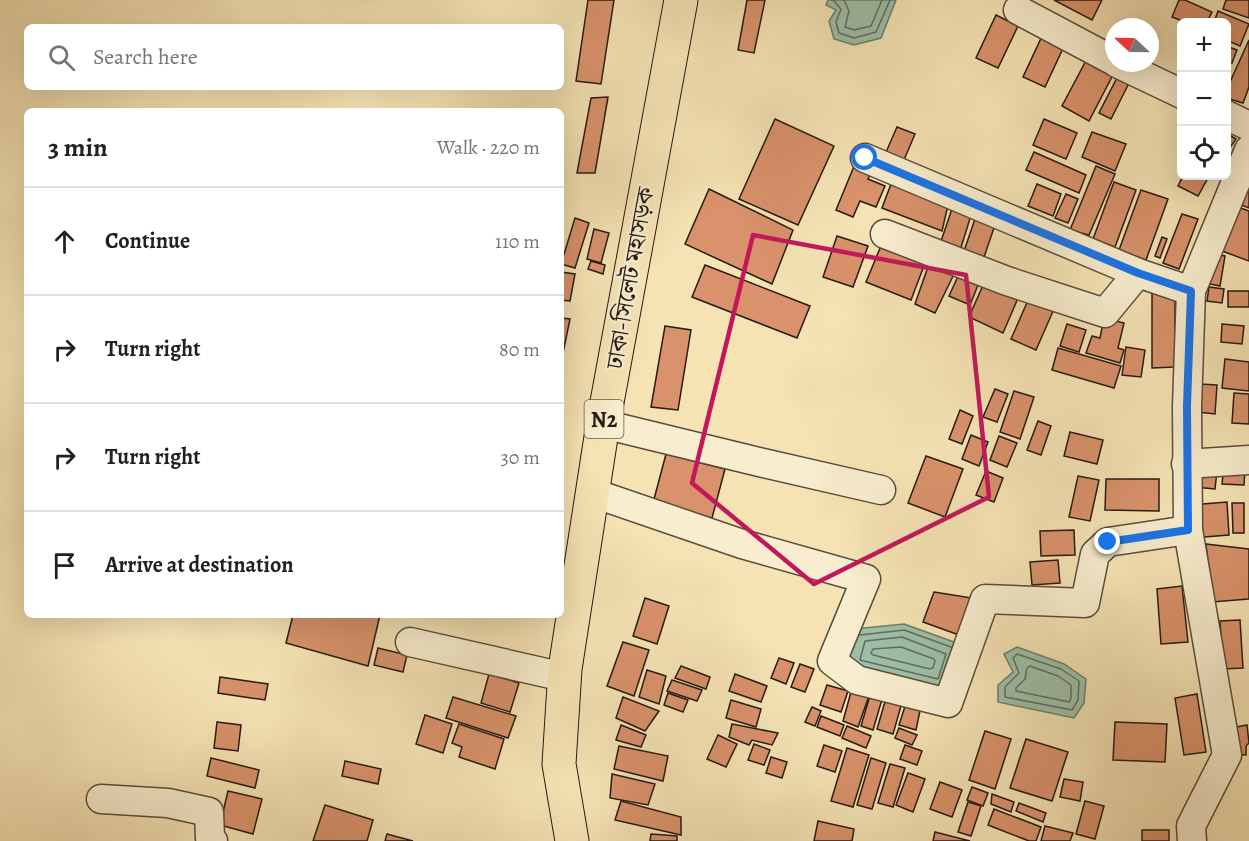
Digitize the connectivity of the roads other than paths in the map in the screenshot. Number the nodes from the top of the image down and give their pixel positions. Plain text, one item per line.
1 (681, 0) edge
2 (1018, 10) dead end
3 (1105, 56) edge
4 (1137, 72) edge
5 (1177, 92) edge
6 (1231, 117) edge
7 (1249, 126) edge
8 (1249, 150) edge
9 (865, 158) dead end
10 (885, 234) dead end
11 (1138, 273) junction
12 (1191, 291) junction
13 (603, 424) junction
14 (1249, 460) edge
15 (1186, 464) junction
16 (881, 490) dead end
17 (592, 493) junction
18 (1188, 530) junction
19 (410, 642) dead end
20 (564, 677) junction
21 (101, 799) dead end
22 (213, 841) edge
23 (572, 841) edge
24 (1192, 841) edge

1 - 13 highway, ঢাকা-সিলেট মহাসড়ক / N2
2 - 3 street
4 - 5 street
6 - 7 street
8 - 12 street
9 - 11 street
10 - 11 street
11 - 12 street
12 - 15 street
13 - 16 street
13 - 17 highway, ঢাকা-সিলেট মহাসড়ক / N2
14 - 15 street
15 - 18 street
17 - 18 street
17 - 20 highway, ঢাকা-সিলেট মহাসড়ক / N2
18 - 24 street
19 - 20 street
20 - 23 highway, ঢাকা-সিলেট মহাসড়ক / N2
21 - 22 street

